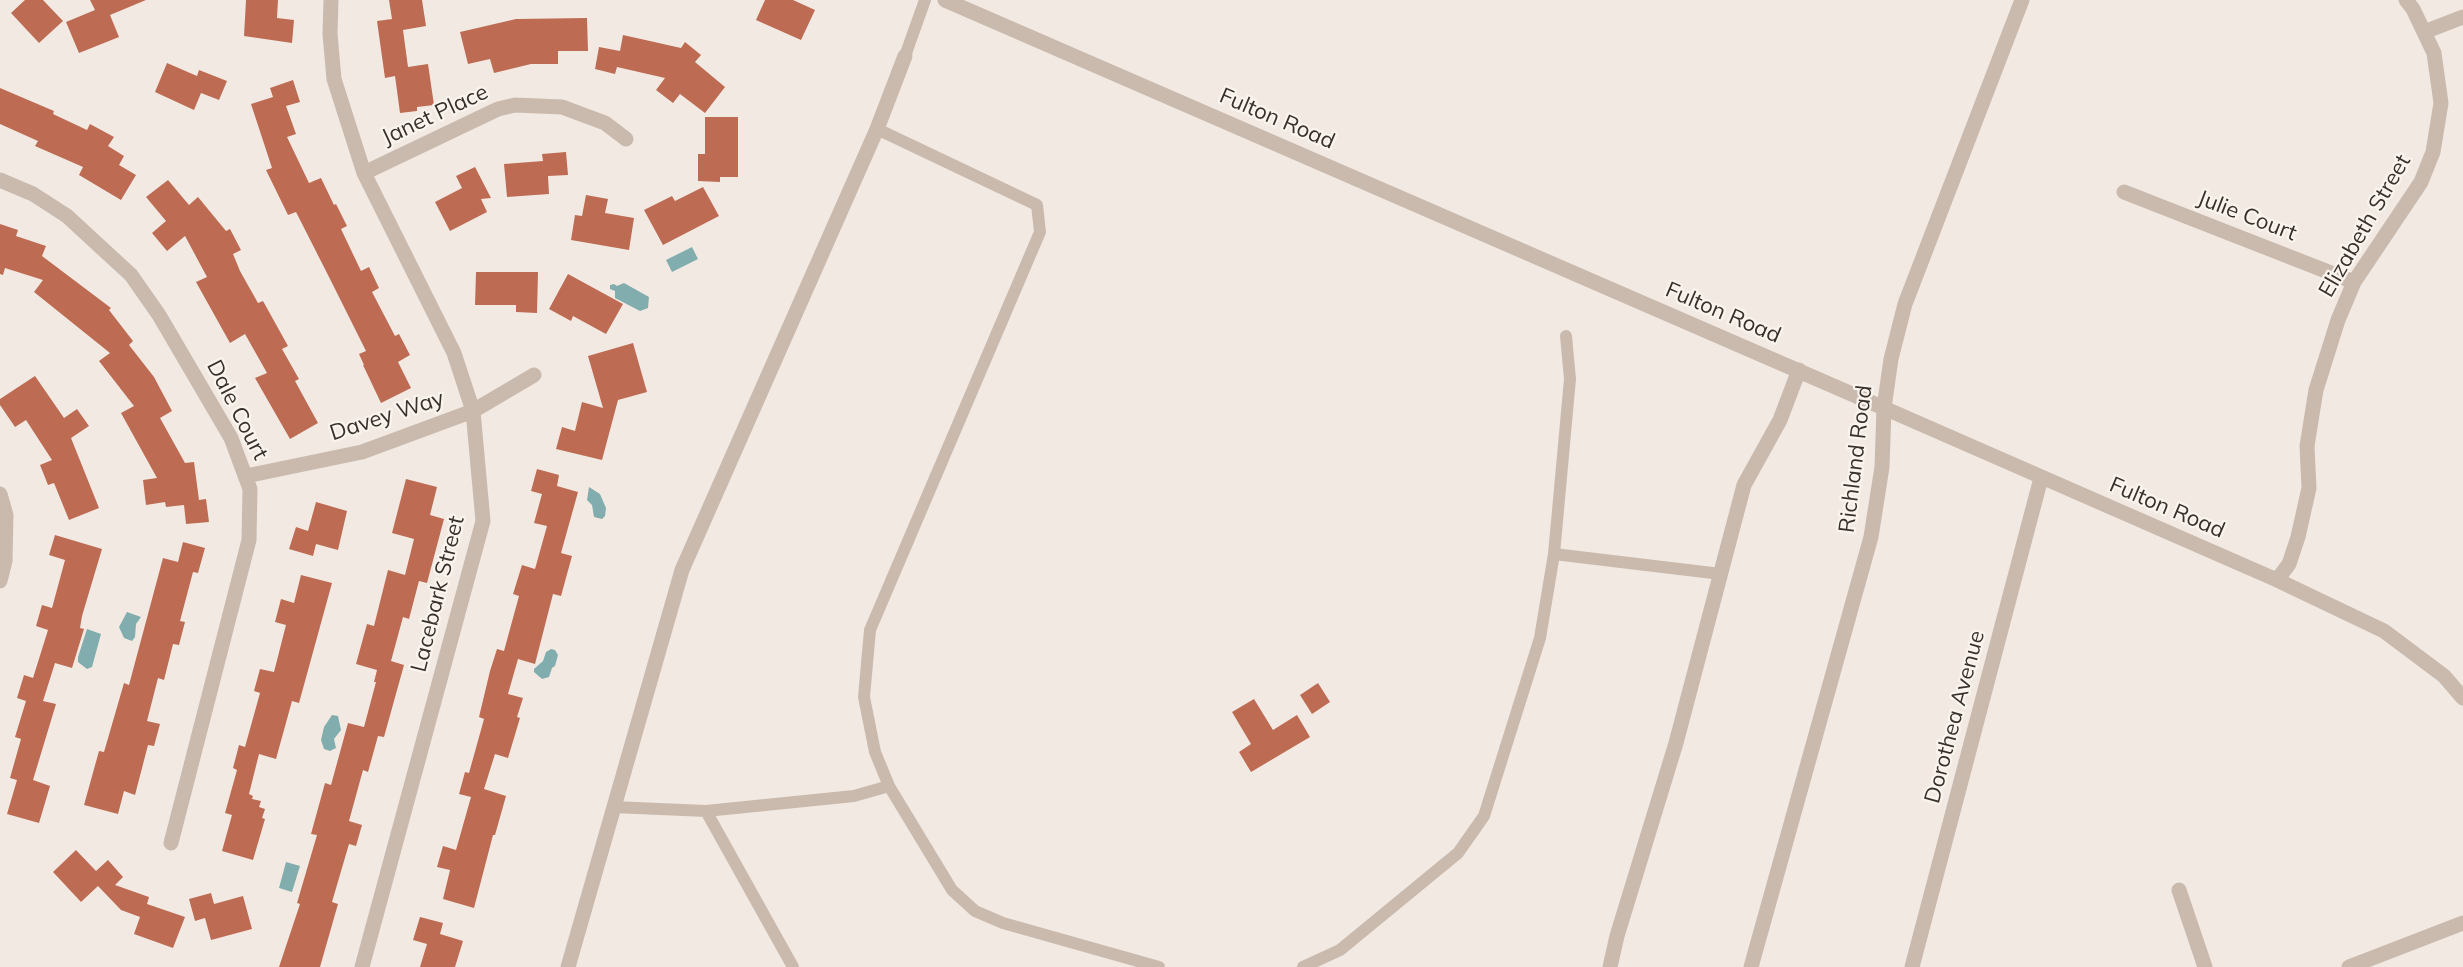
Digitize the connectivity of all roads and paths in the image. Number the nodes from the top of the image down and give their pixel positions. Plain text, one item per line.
1 (331, 0) edge
2 (925, 0) edge
3 (945, 0) edge
4 (2022, 0) edge
5 (2406, 0) edge
6 (2463, 17) edge
7 (2424, 32) junction
8 (905, 56) joint
9 (877, 129) junction
10 (626, 139) dead end
11 (364, 173) junction
12 (0, 180) edge
13 (2124, 192) dead end
14 (2354, 282) junction
15 (1566, 336) dead end
16 (1799, 370) junction
17 (534, 375) dead end
18 (1884, 408) junction
19 (473, 411) junction
20 (246, 476) junction
21 (2041, 478) junction
22 (0, 494) edge
23 (1554, 554) junction
24 (1721, 574) junction
25 (2277, 580) junction
26 (0, 581) edge
27 (2463, 698) edge
28 (889, 786) junction
29 (613, 807) junction
30 (706, 811) junction
31 (171, 843) dead end
32 (2179, 890) dead end
33 (2463, 923) edge
34 (1144, 965) edge
35 (362, 967) edge
36 (568, 967) edge
37 (793, 967) edge
38 (1159, 967) edge
39 (1303, 967) edge
40 (1610, 967) edge
41 (1751, 967) edge
42 (1912, 967) edge
43 (2205, 967) edge
44 (2349, 967) edge

1 - 11 street, Lacebark Street
2 - 8 lane
3 - 16 street, Fulton Road
4 - 18 street, Richland Road
5 - 7 street, Elizabeth Street
6 - 7 street
7 - 14 street, Elizabeth Street
8 - 9 street
9 - 28 lane
9 - 29 street
10 - 11 street, Janet Place
11 - 19 street, Lacebark Street
12 - 20 street, Dale Court
13 - 14 street, Julie Court
14 - 25 street, Elizabeth Street
15 - 23 lane
16 - 18 street, Fulton Road
16 - 24 street
17 - 19 street, Davey Way
18 - 21 street, Fulton Road
18 - 41 street, Richland Road
19 - 20 street, Davey Way
19 - 35 street, Lacebark Street
20 - 31 street, Dale Court
21 - 25 street, Fulton Road
21 - 42 street, Dorothea Avenue
22 - 26 street
23 - 24 lane
23 - 39 lane
24 - 40 street
25 - 27 street, Fulton Road
28 - 30 lane
28 - 34 lane
29 - 30 lane
29 - 36 street
30 - 37 lane
32 - 43 street
33 - 44 street
34 - 38 lane

